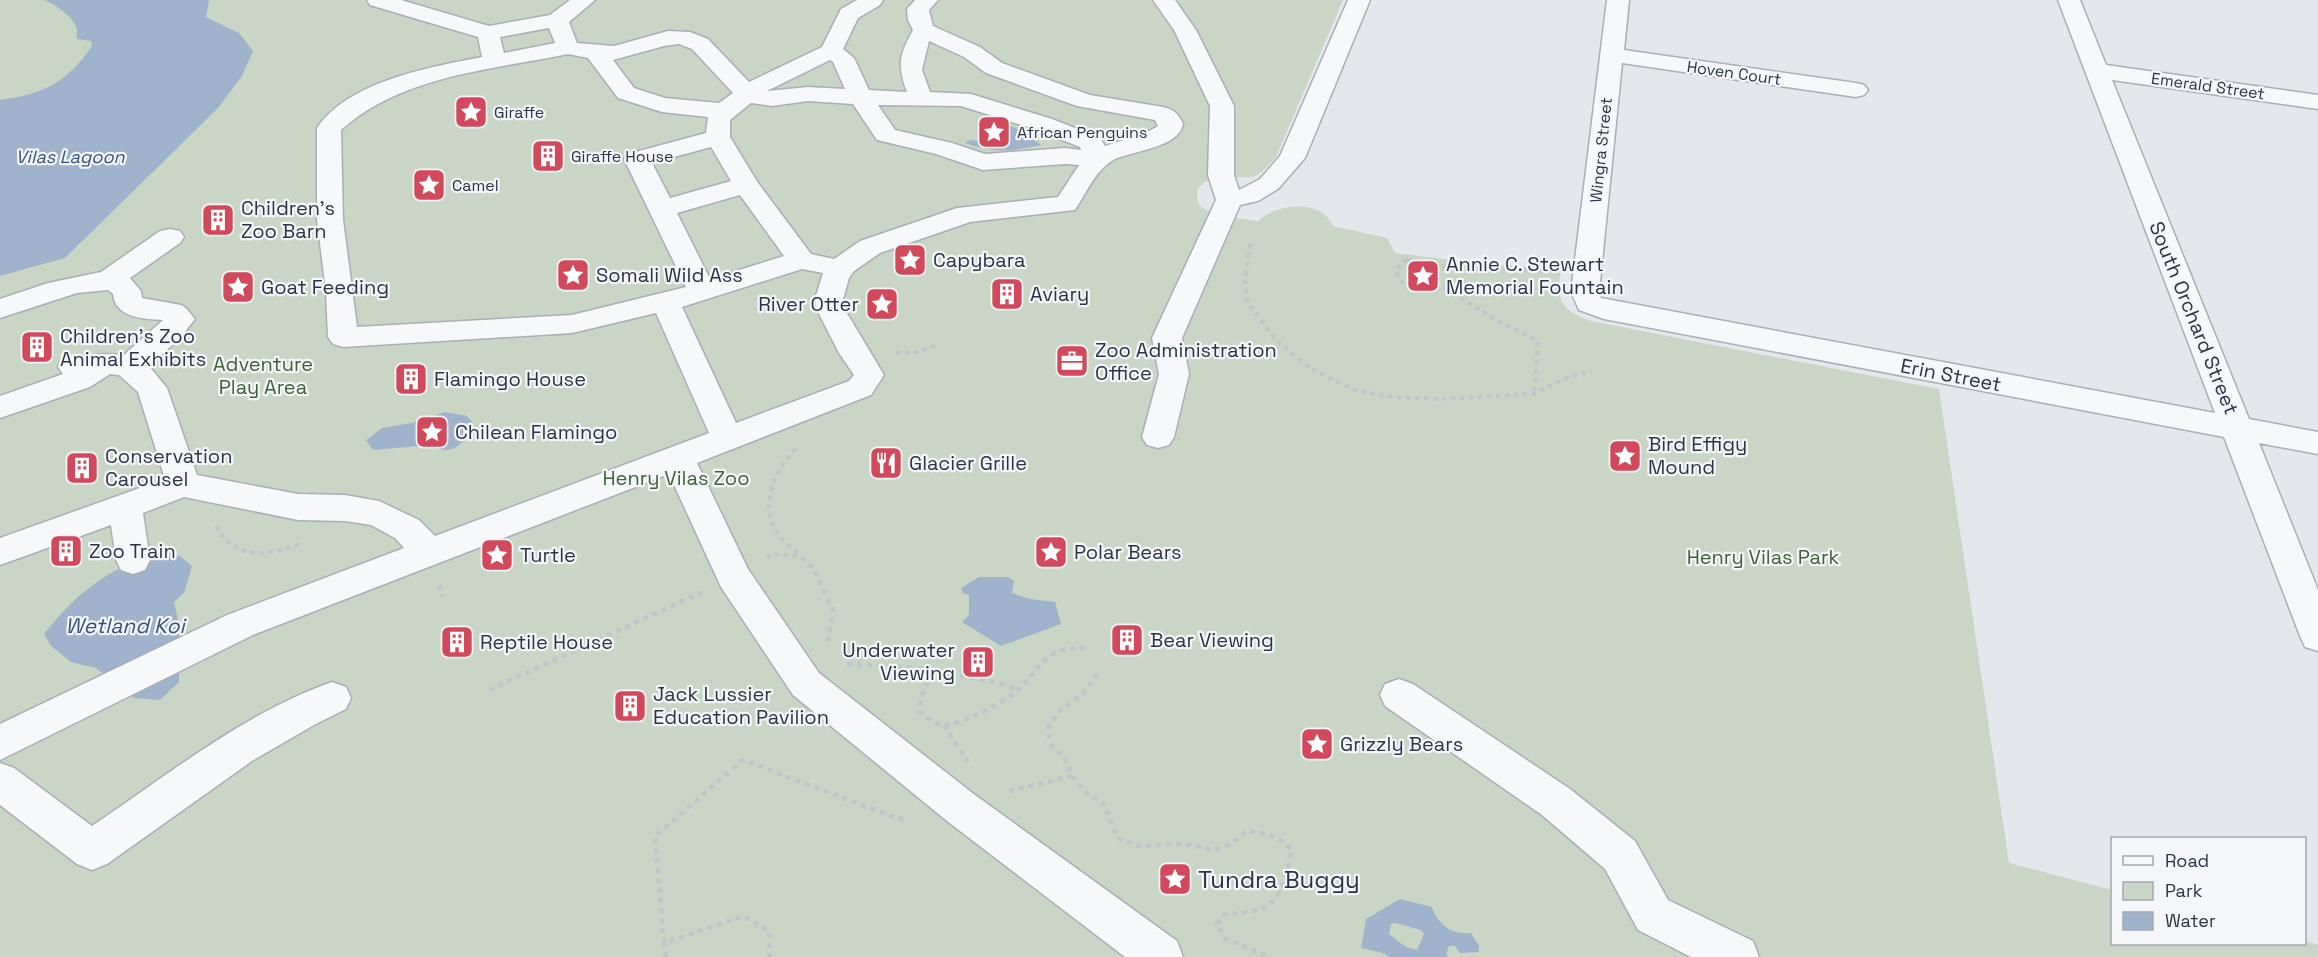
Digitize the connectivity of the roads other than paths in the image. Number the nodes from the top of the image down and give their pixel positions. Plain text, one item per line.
1 (378, 0) edge
2 (584, 0) edge
3 (872, 0) edge
4 (927, 0) edge
5 (1164, 0) edge
6 (1359, 0) edge
7 (1618, 0) edge
8 (2070, 0) edge
9 (557, 20) junction
10 (924, 30) junction
11 (488, 33) junction
12 (568, 47) junction
13 (831, 51) junction
14 (597, 55) junction
15 (1612, 55) junction
16 (495, 62) junction
17 (2097, 71) junction
18 (1856, 90) dead end
19 (748, 95) junction
20 (860, 96) junction
21 (921, 98) junction
22 (2318, 102) edge
23 (724, 111) junction
24 (1171, 124) junction
25 (1223, 125) junction
26 (718, 137) junction
27 (1097, 159) junction
28 (746, 185) junction
29 (974, 188) junction
30 (1229, 200) junction
31 (662, 209) junction
32 (170, 237) dead end
33 (801, 260) junction
34 (841, 269) junction
35 (107, 281) junction
36 (702, 291) junction
37 (1586, 300) joint
38 (665, 302) junction
39 (0, 309) edge
40 (102, 366) junction
41 (0, 407) edge
42 (2237, 428) junction
43 (1158, 438) dead end
44 (728, 439) junction
45 (2318, 443) edge
46 (678, 458) junction
47 (183, 485) junction
48 (125, 506) junction
49 (0, 552) edge
50 (430, 553) junction
51 (132, 560) dead end
52 (2318, 636) edge
53 (1400, 695) dead end
54 (332, 698) dead end
55 (5, 740) edge
56 (0, 781) edge
57 (1161, 957) edge
58 (1737, 957) edge

1 - 11 street
2 - 9 street
3 - 13 street
4 - 10 street
5 - 25 street
6 - 30 street
7 - 15 street, Wingra Street
8 - 17 street, South Orchard Street
9 - 11 street
9 - 12 street
10 - 21 street
10 - 24 street
11 - 16 street
12 - 14 street
12 - 16 street
13 - 19 street
13 - 20 street
14 - 19 street
14 - 23 street
15 - 18 street, Hoven Court
15 - 37 street, Wingra Street
16 - 38 street
17 - 22 street, Emerald Street
17 - 42 street, South Orchard Street
19 - 20 street
19 - 23 street
20 - 21 street
20 - 29 street
21 - 27 street
23 - 26 street
24 - 25 street
24 - 27 street
25 - 30 street
26 - 28 street
26 - 31 street
27 - 29 street
27 - 29 street
28 - 31 street
28 - 33 street
29 - 34 street
30 - 43 street
31 - 36 street
32 - 35 street
33 - 34 street
33 - 36 street
34 - 44 street
35 - 39 street
35 - 40 street
36 - 38 street
37 - 42 street, Erin Street
38 - 44 street
40 - 41 street
40 - 47 street
42 - 45 street, Erin Street
42 - 52 street, South Orchard Street
44 - 46 street
46 - 50 street
46 - 57 street
47 - 48 street
47 - 50 street
48 - 49 street
48 - 51 street
50 - 55 street
53 - 58 street
54 - 56 street

